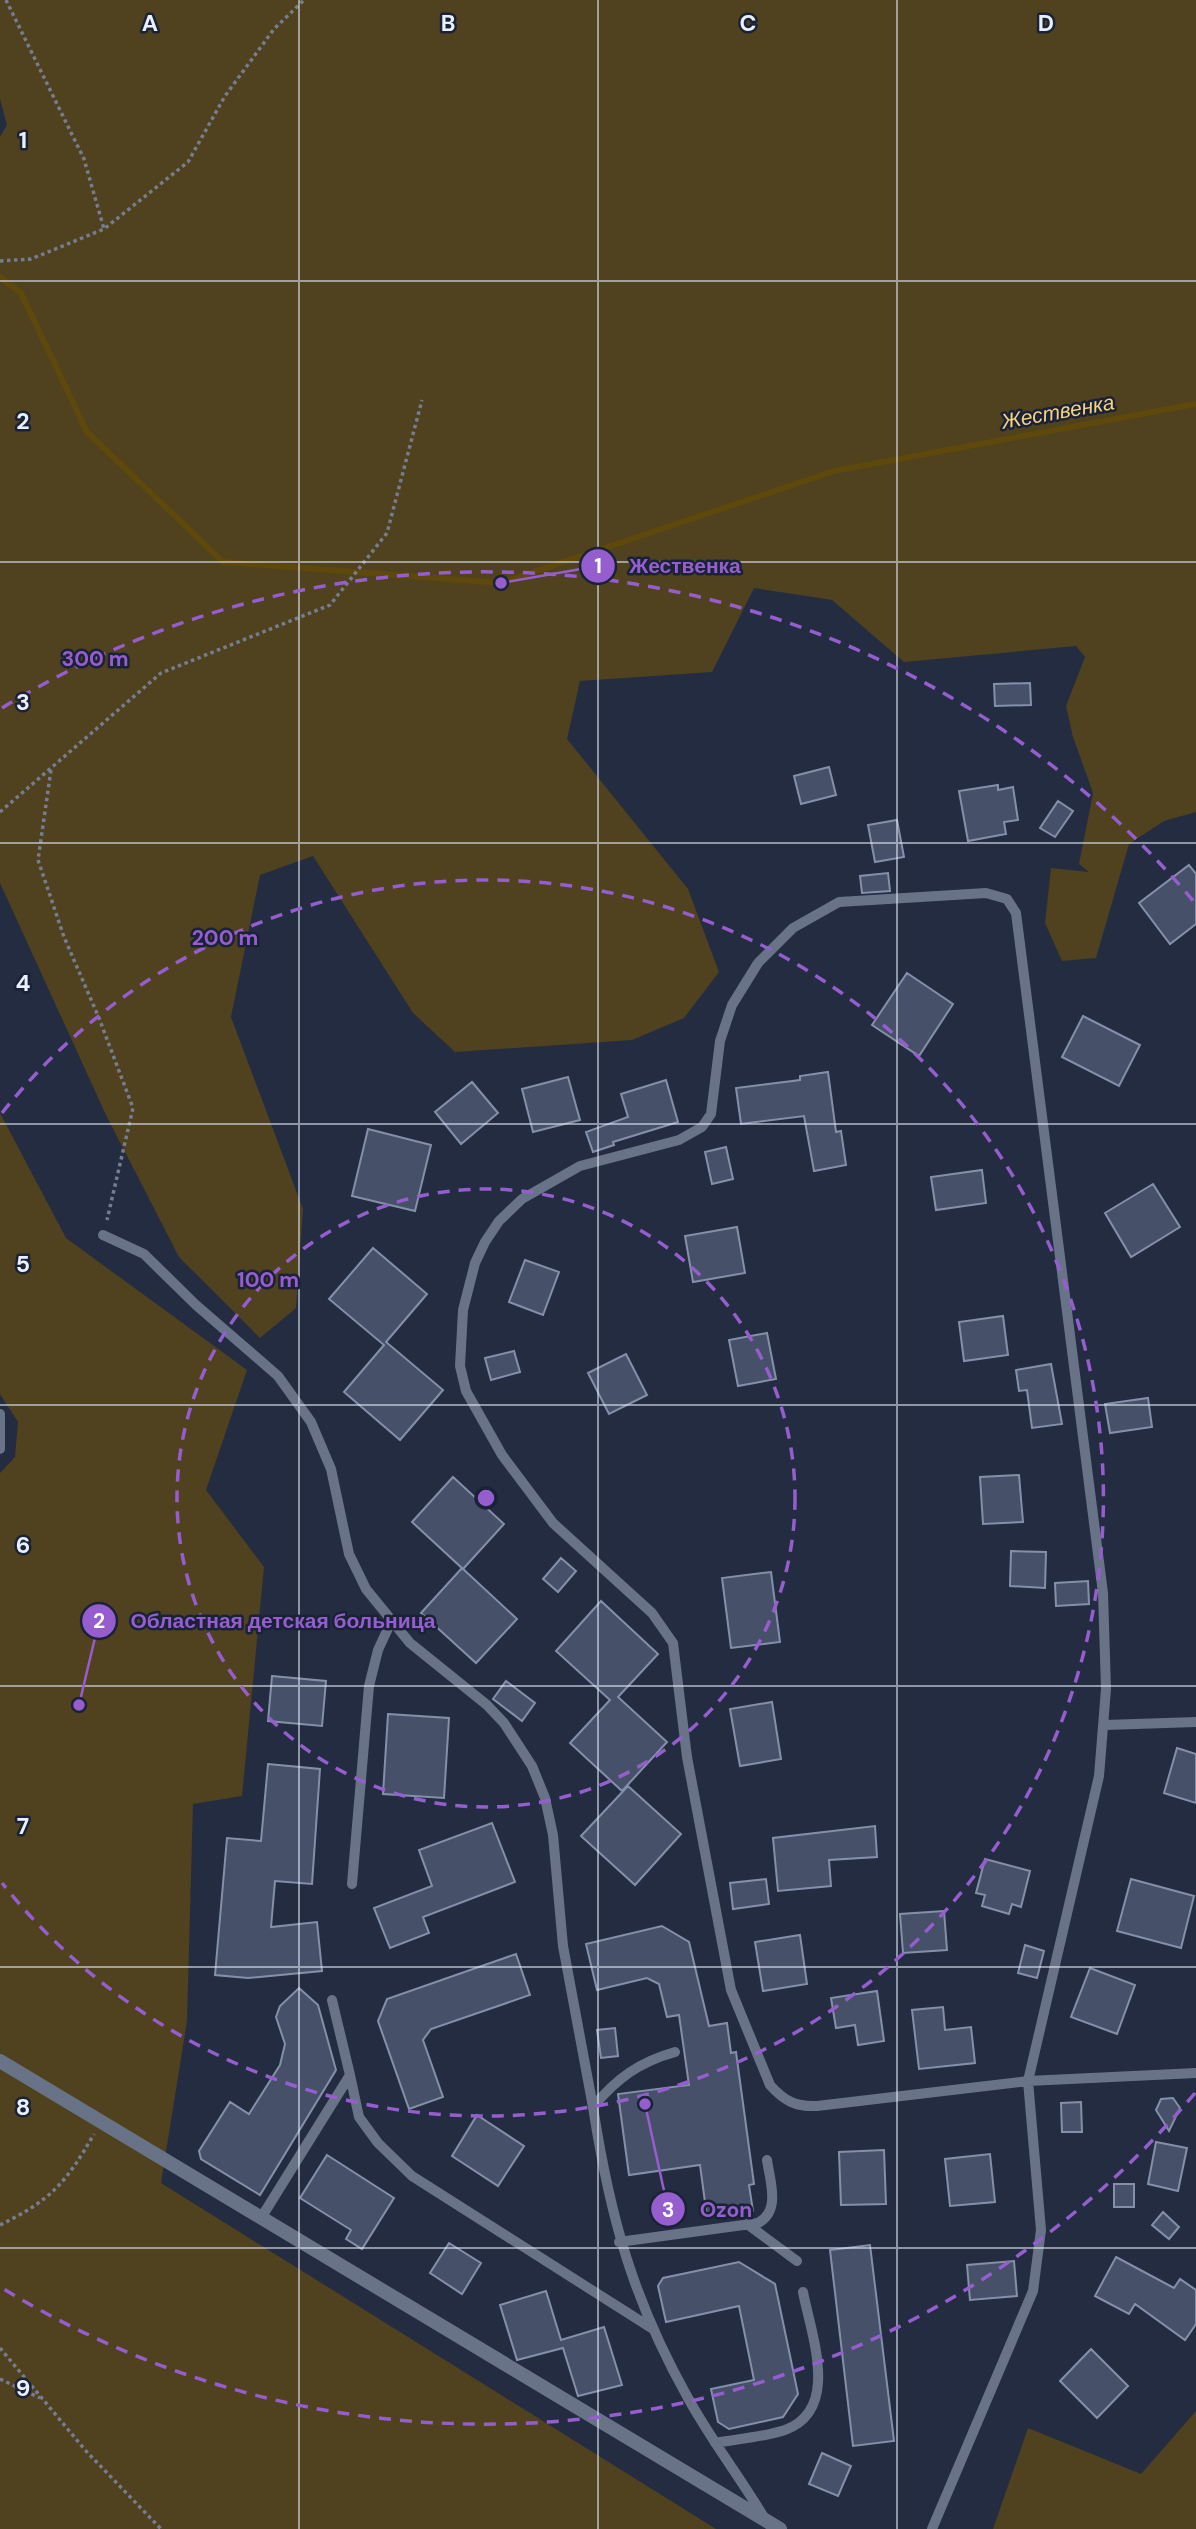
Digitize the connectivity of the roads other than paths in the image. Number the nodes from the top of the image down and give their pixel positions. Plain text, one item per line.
1 (103, 1235) road end
2 (0, 1414) edge
3 (0, 1448) edge
4 (391, 1622) junction
5 (1196, 1722) edge
6 (1105, 1725) junction
7 (352, 1884) dead end
8 (332, 2000) dead end
9 (675, 2052) dead end
10 (0, 2062) edge
11 (1196, 2073) edge
12 (349, 2076) junction
13 (1028, 2081) junction
14 (593, 2107) junction
15 (767, 2160) dead end
16 (261, 2218) junction
17 (747, 2224) junction
18 (619, 2242) junction
19 (797, 2261) dead end
20 (803, 2292) dead end
21 (653, 2329) junction
22 (715, 2443) junction
23 (765, 2520) junction
24 (780, 2529) edge
25 (932, 2529) edge

1 - 4 lane
2 - 3 lane
4 - 7 lane
4 - 14 lane
5 - 6 lane
6 - 13 lane
6 - 13 lane
8 - 12 lane
9 - 14 lane
10 - 16 street
11 - 13 lane
12 - 16 lane
12 - 21 lane
13 - 25 lane
14 - 18 lane
15 - 17 lane
16 - 23 street
17 - 18 lane
17 - 19 lane
18 - 21 lane
20 - 22 lane
21 - 22 lane
22 - 23 lane
23 - 24 street

